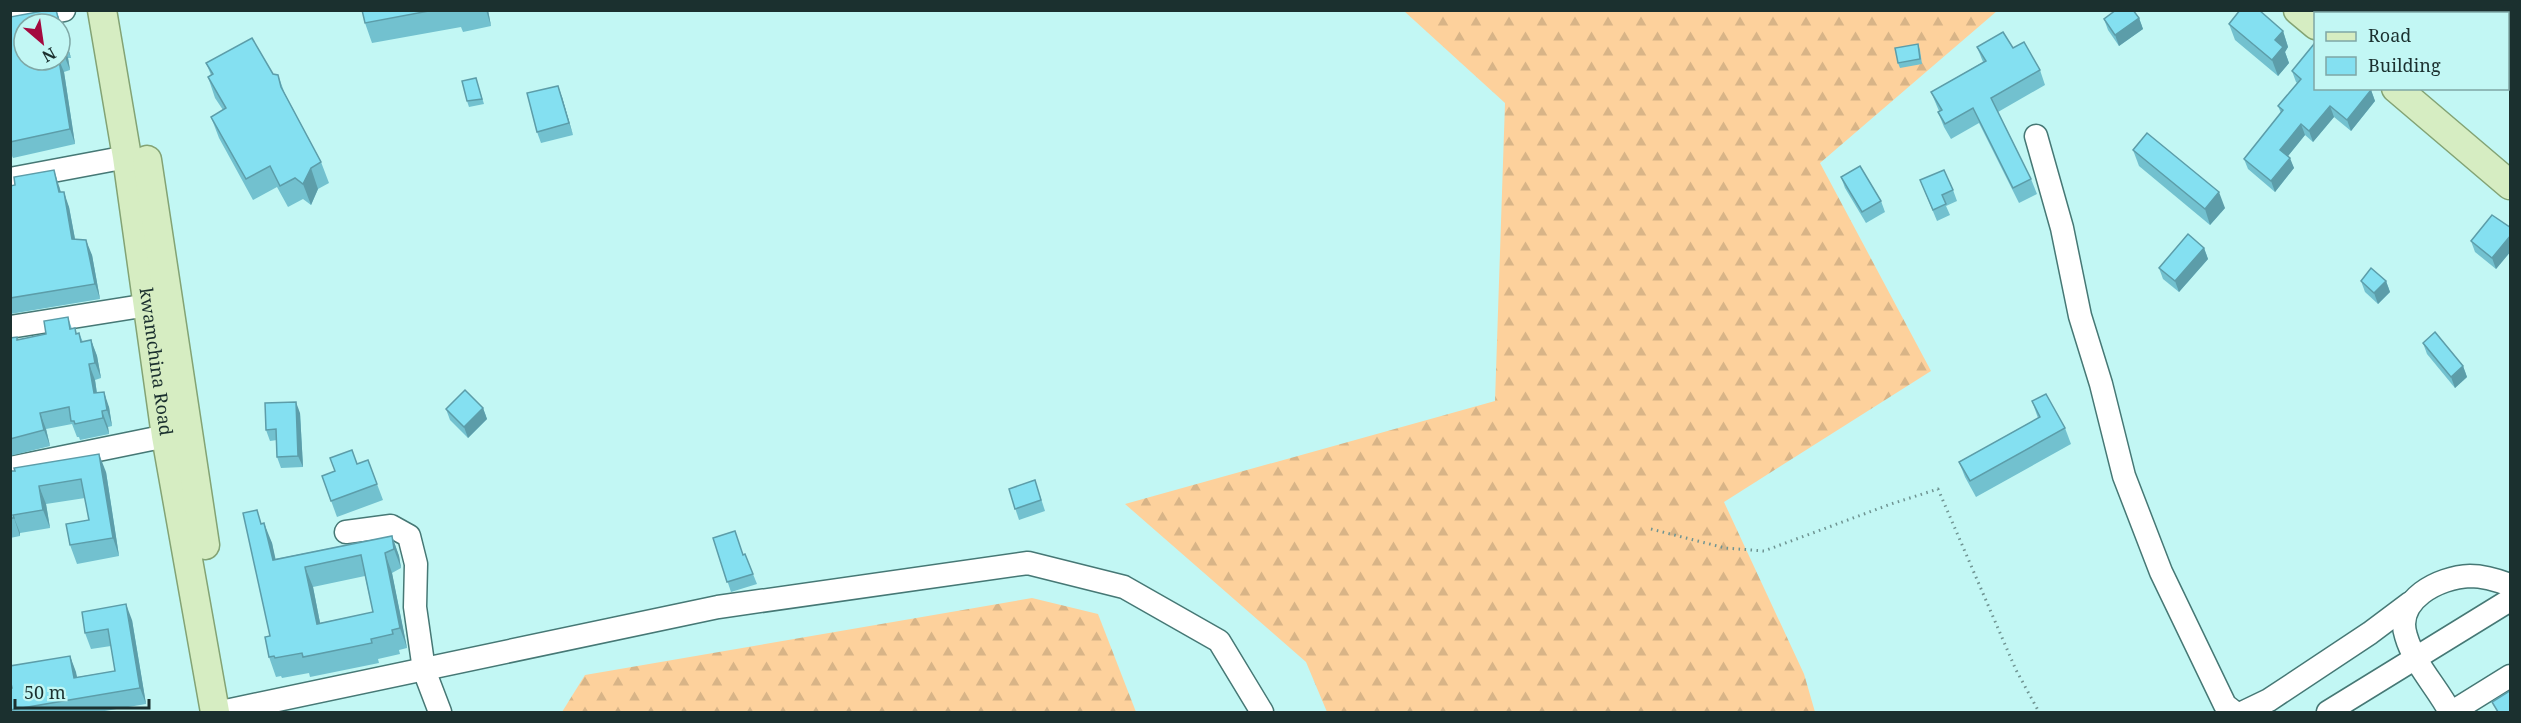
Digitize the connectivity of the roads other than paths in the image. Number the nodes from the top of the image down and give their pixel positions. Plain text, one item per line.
1 (64, 10) edge
2 (102, 10) edge
3 (120, 10) edge
4 (2298, 10) edge
5 (10, 20) edge
6 (2314, 23) edge
7 (2398, 90) edge
8 (2419, 90) edge
9 (2037, 136) dead end
10 (128, 157) junction
11 (2511, 167) edge
12 (10, 179) edge
13 (2511, 185) edge
14 (148, 305) junction
15 (10, 327) edge
16 (177, 434) junction
17 (10, 468) edge
18 (346, 532) dead end
19 (2511, 585) edge
20 (2511, 600) edge
21 (2410, 603) junction
22 (2370, 633) junction
23 (2413, 651) junction
24 (424, 670) junction
25 (2511, 675) edge
26 (225, 712) edge
27 (440, 712) edge
28 (1262, 712) edge
29 (2234, 712) edge
30 (2244, 712) edge
31 (2328, 712) edge
32 (2451, 712) edge

1 - 5 street
2 - 10 main road, kwamchina Road
3 - 16 main road, kwamchina Road
4 - 6 main road
7 - 13 main road
8 - 11 main road
9 - 29 street
10 - 12 street
10 - 14 main road, kwamchina Road
14 - 15 street
14 - 16 main road, kwamchina Road
16 - 17 street
16 - 26 main road, kwamchina Road
18 - 24 street
19 - 21 street
20 - 23 street
21 - 22 street
21 - 23 street
22 - 23 street
22 - 30 street
23 - 31 street
23 - 32 street
24 - 26 street
24 - 27 street
24 - 28 street
25 - 32 street

